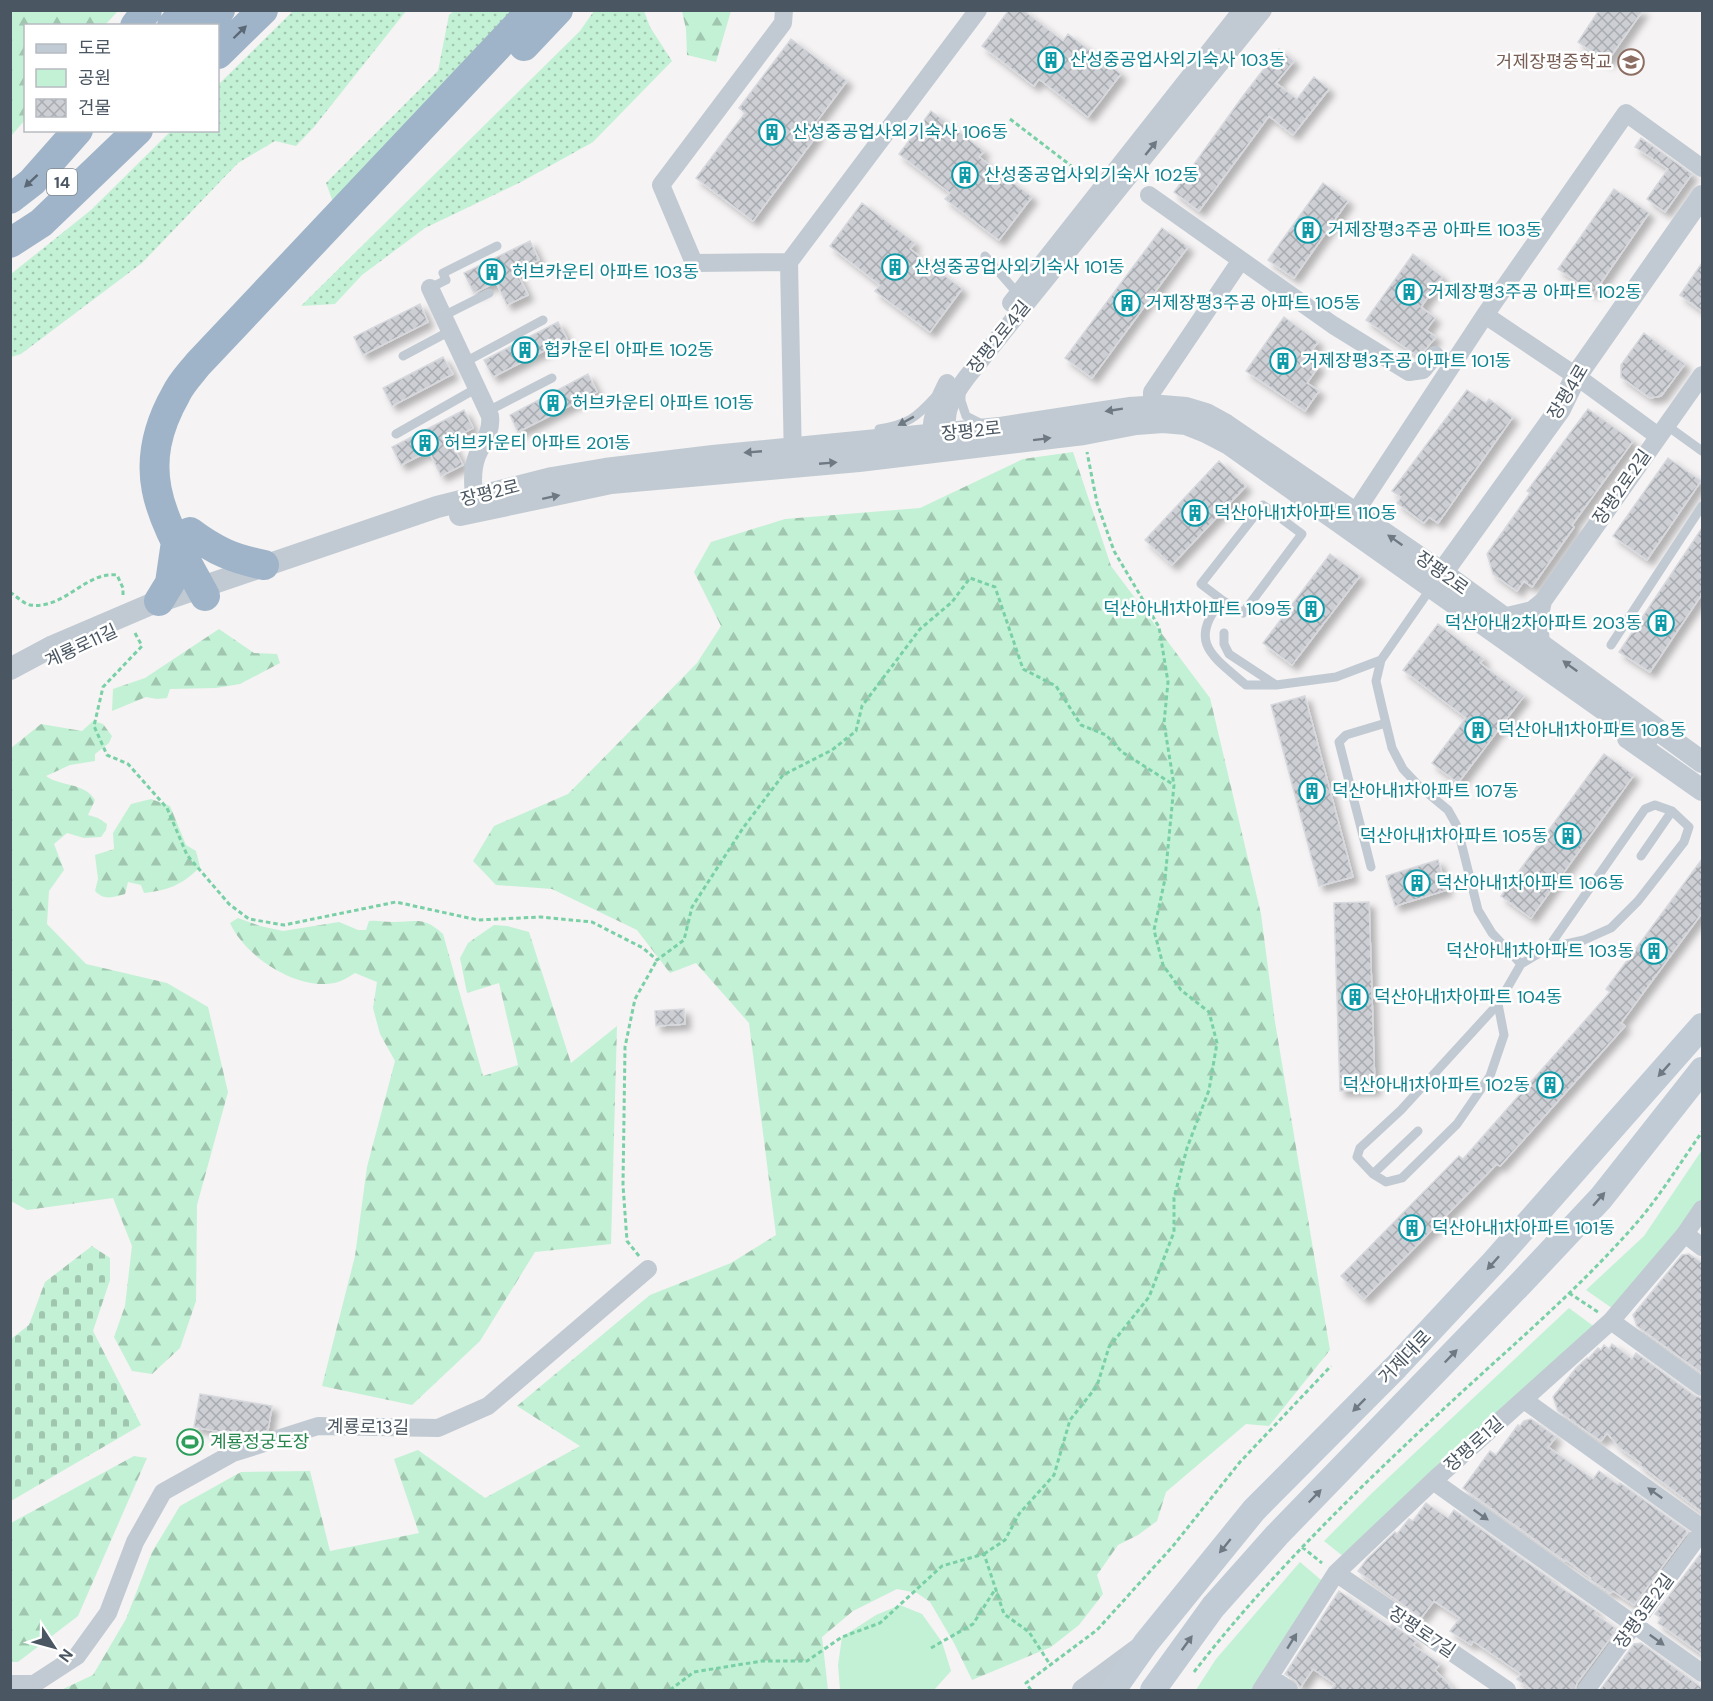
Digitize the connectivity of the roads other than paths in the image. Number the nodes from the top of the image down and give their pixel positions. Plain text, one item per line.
1 (147, 10) edge
2 (185, 10) edge
3 (220, 10) edge
4 (263, 10) edge
5 (532, 10) edge
6 (558, 10) edge
7 (783, 10) edge
8 (978, 10) edge
9 (1242, 10) edge
10 (1263, 10) edge
11 (136, 24) edge
12 (174, 24) edge
13 (209, 24) edge
14 (219, 53) edge
15 (49, 132) edge
16 (76, 132) edge
17 (108, 132) edge
18 (136, 132) edge
19 (1702, 168) edge
20 (10, 173) edge
21 (1149, 195) dead end
22 (1702, 196) edge
23 (10, 199) edge
24 (10, 232) edge
25 (10, 243) edge
26 (497, 246) dead end
27 (985, 256) dead end
28 (1241, 260) junction
29 (789, 262) junction
30 (430, 288) joint
31 (489, 292) dead end
32 (1022, 298) junction
33 (1485, 315) junction
34 (543, 320) dead end
35 (446, 324) junction
36 (1435, 355) dead end
37 (403, 356) dead end
38 (465, 362) junction
39 (1702, 375) edge
40 (1576, 376) junction
41 (552, 378) dead end
42 (955, 383) junction
43 (477, 388) junction
44 (488, 411) junction
45 (1152, 415) junction
46 (999, 428) junction
47 (1662, 430) junction
48 (396, 434) dead end
49 (939, 443) junction
50 (849, 444) junction
51 (1702, 451) edge
52 (793, 458) junction
53 (476, 505) junction
54 (1702, 506) edge
55 (1351, 519) junction
56 (183, 537) junction
57 (264, 565) junction
58 (1436, 580) junction
59 (210, 589) junction
60 (1222, 600) junction
61 (1543, 601) junction
62 (154, 606) junction
63 (1503, 617) junction
64 (1224, 633) dead end
65 (1541, 644) junction
66 (1611, 645) dead end
67 (1381, 660) junction
68 (10, 669) edge
69 (10, 683) edge
70 (1276, 685) junction
71 (1603, 700) junction
72 (1386, 723) junction
73 (1702, 745) edge
74 (1702, 762) edge
75 (1702, 779) edge
76 (1702, 790) edge
77 (1672, 811) junction
78 (1641, 856) dead end
79 (1371, 867) dead end
80 (1548, 948) junction
81 (1521, 964) junction
82 (1498, 1004) junction
83 (1702, 1026) edge
84 (1700, 1076) edge
85 (1418, 1131) dead end
86 (1373, 1174) junction
87 (1702, 1209) edge
88 (1685, 1234) junction
89 (1702, 1247) edge
90 (648, 1269) road end
91 (1611, 1321) junction
92 (1702, 1387) edge
93 (1524, 1400) junction
94 (1433, 1481) junction
95 (1702, 1529) edge
96 (1336, 1574) junction
97 (1634, 1624) junction
98 (1146, 1643) junction
99 (1702, 1673) edge
100 (10, 1684) edge
101 (1265, 1684) edge
102 (1083, 1690) edge
103 (1113, 1690) edge
104 (1153, 1690) edge
105 (1289, 1690) edge
106 (1507, 1690) edge
107 (1586, 1690) edge

1 - 11 highway
2 - 12 highway
3 - 13 highway
14 -> 4 highway
5 - 56 highway
6 - 56 highway
7 - 29 street
8 - 29 street
9 - 32 street, 장평2로4길
32 -> 10 street, 장평2로4길
15 - 20 highway
16 -> 23 highway, 14
17 - 24 highway, 14
18 - 25 highway
19 - 33 street
21 - 28 street
22 - 40 street, 장평4로
26 - 30 lane
27 - 32 lane
28 - 36 street
28 - 45 street
29 - 52 street
30 - 35 street
31 - 35 lane
32 - 42 street, 장평2로4길
33 - 40 street
33 - 55 street
34 - 38 lane
35 - 37 lane
35 - 38 street
38 - 43 street
39 - 47 street, 장평2로2길
40 - 47 street
40 - 58 street, 장평4로
41 - 44 lane
42 - 46 lane
42 - 49 street, 장평2로4길
42 -> 50 lane
43 - 44 street
43 - 48 lane
44 - 53 street
45 -> 46 street, 장평2로
49 -> 45 street, 장평2로
45 - 55 street, 장평2로
46 - 49 street, 장평2로
47 - 51 lane
47 - 61 street, 장평2로2길
49 - 50 street, 장평2로
52 -> 49 street, 장평2로
50 - 52 street, 장평2로
52 - 53 street, 장평2로
53 - 57 street, 장평2로
53 - 59 street, 장평2로
54 - 66 lane
55 - 58 street, 장평2로
56 - 57 highway
56 - 59 highway
56 - 62 highway
57 - 59 street, 장평2로
58 - 63 street, 장평2로
58 - 67 lane
58 - 71 street, 장평2로
59 - 62 street, 장평2로
60 - 60 lane
60 - 70 lane
61 - 63 street
61 - 65 street
62 - 68 street, 계룡로11길
62 - 69 street, 계룡로11길
63 - 65 street, 장평2로
64 - 70 lane
71 -> 65 street, 장평2로
67 - 70 lane
67 - 72 lane
71 - 73 street
71 - 74 street, 장평2로
71 - 75 street, 장평2로
71 - 76 street
72 - 79 lane
72 - 81 lane
77 - 78 lane
77 - 80 lane
77 - 80 lane
80 - 81 lane
81 - 82 lane
82 - 86 lane
82 - 86 lane
83 -> 98 main road, 거제대로
104 -> 84 main road, 거제대로
85 - 86 lane
87 - 88 street, 장평로1길
88 - 89 street
88 - 91 street, 장평로1길
90 - 100 street, 계룡로13길
91 - 92 street
91 - 93 street, 장평로1길
93 - 94 street, 장평로1길
95 -> 93 street
94 - 96 street, 장평로1길
94 -> 97 street
95 - 97 street, 장평3로2길
101 -> 96 street, 장평로1길
96 - 106 street, 장평로7길
97 -> 99 street
97 - 107 street, 장평3로2길
98 - 102 street
98 - 103 main road, 거제대로
101 - 105 street

